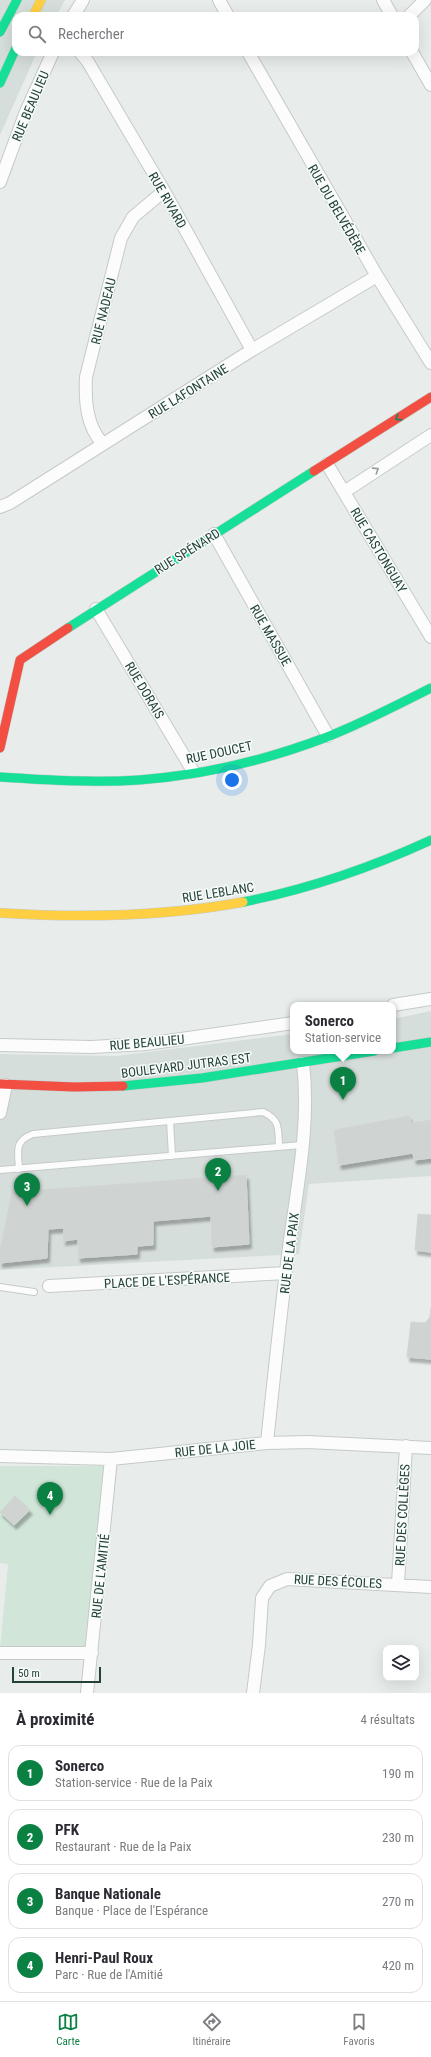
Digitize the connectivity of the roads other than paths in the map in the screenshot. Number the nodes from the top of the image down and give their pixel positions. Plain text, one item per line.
1 (17, 0) edge
2 (41, 0) edge
3 (83, 0) edge
4 (383, 0) edge
5 (426, 0) edge
6 (34, 12) edge
7 (76, 12) edge
8 (390, 12) edge
9 (412, 12) edge
10 (0, 32) edge
11 (12, 56) edge
12 (51, 56) edge
13 (83, 56) edge
14 (250, 56) edge
15 (414, 56) edge
16 (0, 83) edge
17 (431, 85) edge
18 (0, 182) edge
19 (164, 191) junction
20 (377, 276) junction
21 (252, 350) junction
22 (431, 363) edge
23 (431, 397) edge
24 (431, 434) edge
25 (103, 444) junction
26 (327, 464) junction
27 (344, 492) junction
28 (0, 508) edge
29 (214, 534) junction
30 (96, 609) junction
31 (431, 637) edge
32 (431, 688) edge
33 (328, 736) junction
34 (0, 748) edge
35 (193, 771) junction
36 (0, 777) edge
37 (431, 840) edge
38 (0, 913) edge
39 (431, 999) edge
40 (396, 1005) edge
41 (290, 1023) edge
42 (431, 1042) edge
43 (0, 1045) edge
44 (396, 1048) edge
45 (356, 1054) edge
46 (303, 1063) junction
47 (3, 1085) edge
48 (0, 1113) edge
49 (170, 1121) junction
50 (302, 1145) junction
51 (279, 1147) junction
52 (172, 1156) junction
53 (19, 1169) junction
54 (0, 1170) edge
55 (286, 1273) junction
56 (49, 1286) dead end
57 (0, 1287) edge
58 (34, 1292) dead end
59 (267, 1443) junction
60 (406, 1446) junction
61 (431, 1448) edge
62 (0, 1456) edge
63 (111, 1459) junction
64 (398, 1584) junction
65 (431, 1587) edge
66 (0, 1653) edge
67 (92, 1653) junction
68 (88, 1693) edge
69 (253, 1693) edge

1 - 10 street
2 - 6 street
3 - 7 street
4 - 8 street
5 - 9 street
11 - 16 street
12 - 18 street, RUE BEAULIEU
13 - 19 street, RUE RIVARD
14 - 20 street, RUE DU BELVÉDÈRE
15 - 17 street
19 - 21 street, RUE RIVARD
19 - 25 street, RUE NADEAU
20 - 21 street, RUE LAFONTAINE
20 - 22 street, RUE DU BELVÉDÈRE
21 - 25 street, RUE LAFONTAINE
23 -> 26 street, RUE SPÉNARD
27 -> 24 street
25 - 28 street, RUE LAFONTAINE
26 - 27 street, RUE CASTONGUAY
26 - 29 street, RUE SPÉNARD
27 - 31 street, RUE CASTONGUAY
29 - 30 street, RUE SPÉNARD
29 - 33 street, RUE MASSUE
30 - 34 street, RUE SPÉNARD
30 - 35 street, RUE DORAIS
32 - 33 street, RUE DOUCET
33 - 35 street, RUE DOUCET
35 - 36 street, RUE DOUCET
37 - 38 street, RUE LEBLANC
39 - 40 street
41 - 43 street, RUE BEAULIEU
42 - 44 street
45 - 46 street, BOULEVARD JUTRAS EST
46 - 47 street, BOULEVARD JUTRAS EST
46 - 50 street, RUE DE LA PAIX
47 - 48 street
49 - 51 lane
49 - 52 lane
49 - 53 lane
50 - 51 lane
50 - 55 street, RUE DE LA PAIX
51 - 52 lane
52 - 53 lane
53 - 54 lane
55 - 56 street, PLACE DE L'ESPÉRANCE
55 - 59 street, RUE DE LA PAIX
57 - 58 lane
59 - 60 street, RUE DE LA JOIE
59 - 63 street, RUE DE LA JOIE
60 - 61 street, RUE DE LA JOIE
60 - 64 street, RUE DES COLLÈGES
62 - 63 street, RUE DE LA JOIE
63 - 67 street, RUE DE L'AMITIÉ
64 - 65 street, RUE DES ÉCOLES
64 - 69 street, RUE DES ÉCOLES
66 - 67 street
67 - 68 street, RUE DE L'AMITIÉ

